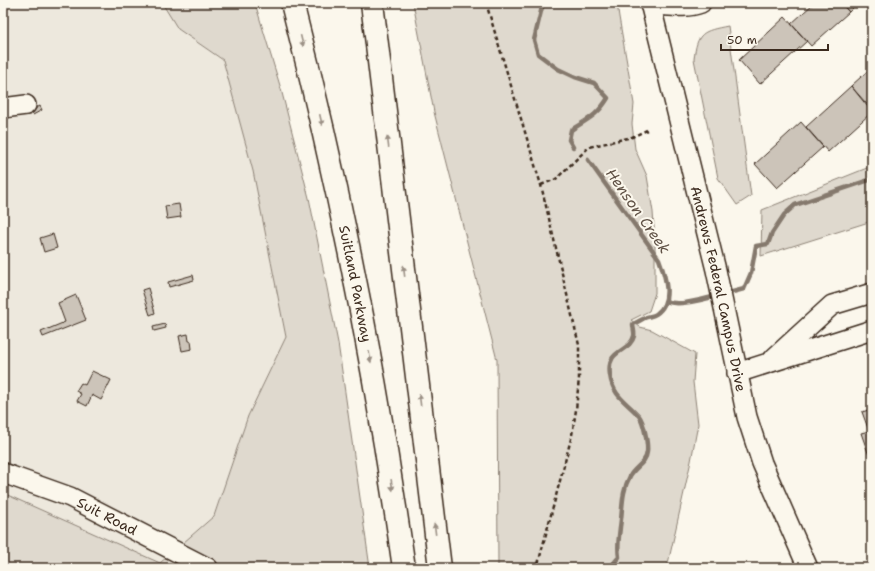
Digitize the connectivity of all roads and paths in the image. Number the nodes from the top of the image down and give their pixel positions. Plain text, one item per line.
1 (292, 3) edge
2 (372, 3) edge
3 (486, 3) edge
4 (701, 3) edge
5 (650, 4) edge
6 (26, 105) dead end
7 (3, 108) edge
8 (647, 130) dead end
9 (541, 185) junction
10 (872, 293) edge
11 (872, 330) edge
12 (768, 363) junction
13 (737, 373) junction
14 (3, 473) edge
15 (208, 568) edge
16 (404, 568) edge
17 (440, 568) edge
18 (537, 568) edge
19 (808, 568) edge

1 -> 16 highway, Suitland Parkway
17 -> 2 highway
3 - 9 path
4 - 5 street
5 - 13 street, Andrews Federal Campus Drive
6 - 7 street
8 - 9 path
9 - 18 path
10 - 12 street
11 - 12 street
12 - 13 street
13 - 19 street, Andrews Federal Campus Drive
14 - 15 street, Suit Road

